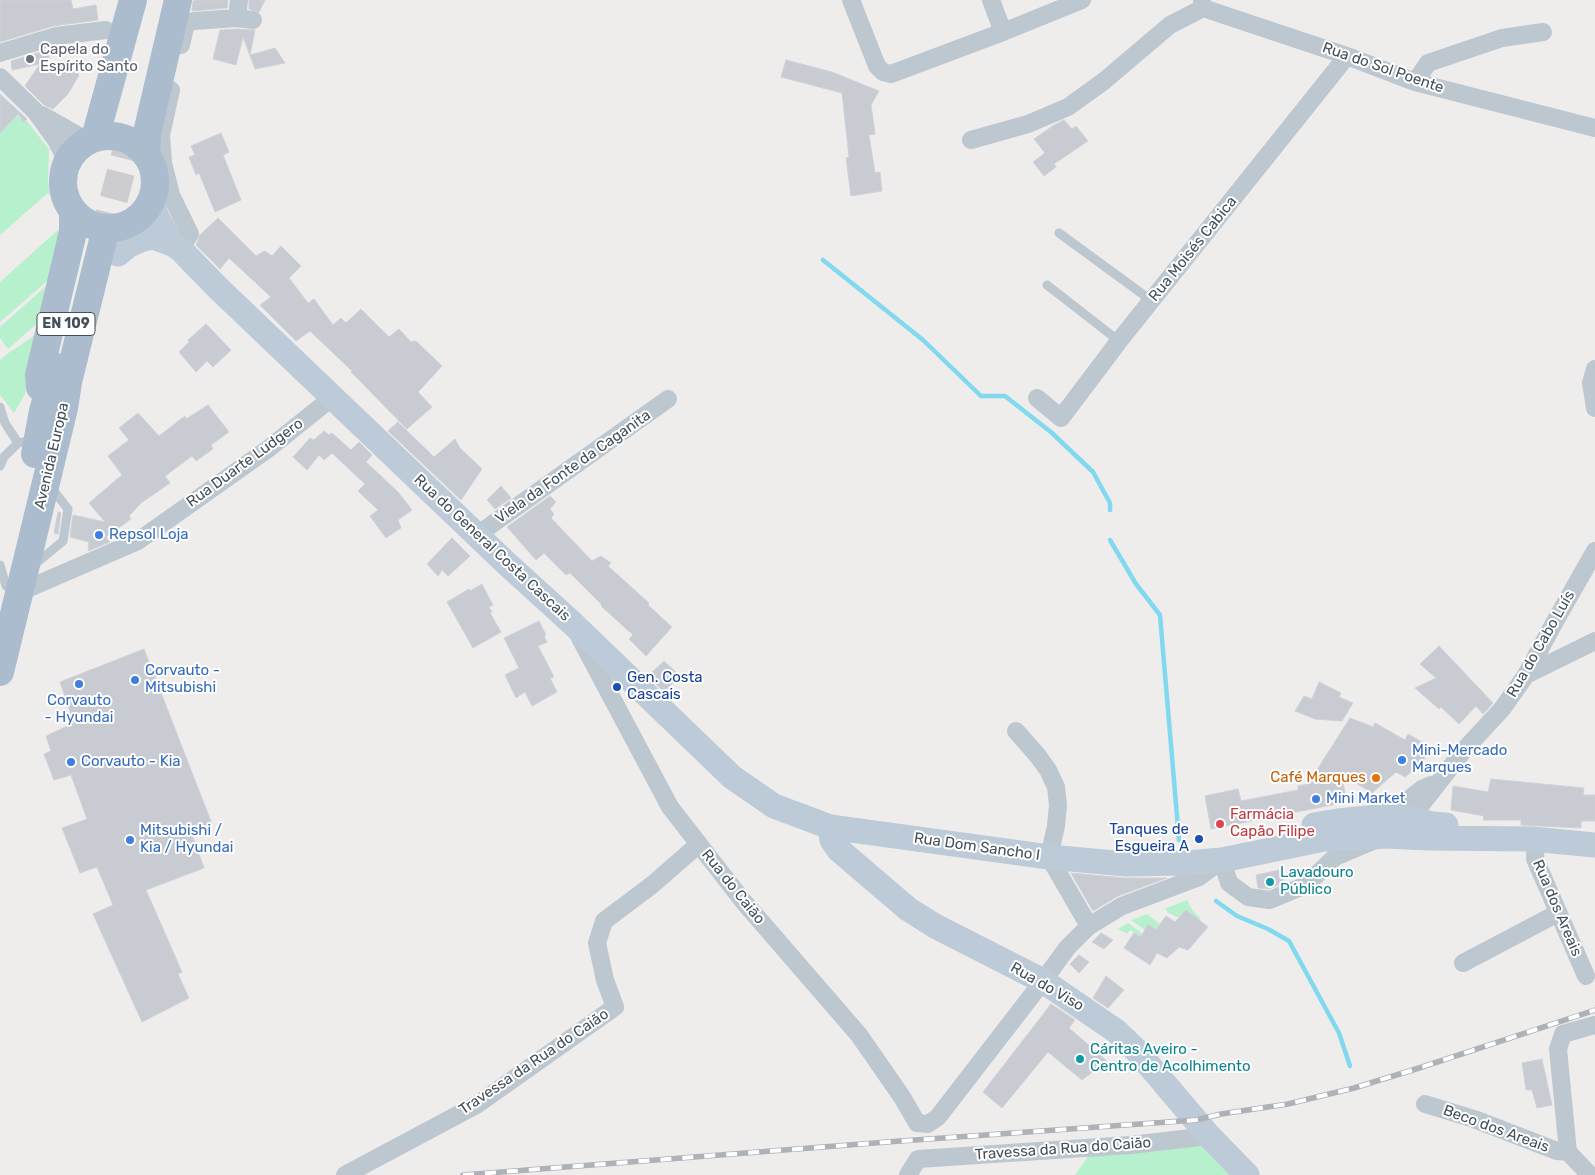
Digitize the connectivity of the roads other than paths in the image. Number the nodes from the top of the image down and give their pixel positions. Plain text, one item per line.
1 (133, 0) edge
2 (145, 0) edge
3 (163, 0) edge
4 (178, 0) edge
5 (851, 0) edge
6 (991, 0) edge
7 (1082, 0) edge
8 (1185, 0) edge
9 (1202, 4) edge
10 (243, 12) edge
11 (106, 30) dead end
12 (1003, 32) junction
13 (1543, 32) dead end
14 (0, 53) edge
15 (1347, 56) junction
16 (0, 77) edge
17 (1415, 82) junction
18 (35, 111) junction
19 (100, 127) junction
20 (1595, 128) edge
21 (971, 140) dead end
22 (146, 155) junction
23 (67, 162) junction
24 (152, 201) junction
25 (73, 212) junction
26 (1059, 233) dead end
27 (111, 236) junction
28 (168, 243) junction
29 (1046, 285) dead end
30 (1152, 301) junction
31 (1119, 341) junction
32 (1595, 369) edge
33 (333, 397) junction
34 (1037, 398) dead end
35 (668, 399) dead end
36 (0, 407) edge
37 (1595, 408) edge
38 (54, 409) junction
39 (28, 441) junction
40 (0, 466) edge
41 (477, 535) junction
42 (1595, 551) edge
43 (10, 585) edge
44 (572, 622) junction
45 (1553, 625) junction
46 (1595, 641) edge
47 (1578, 650) junction
48 (0, 672) edge
49 (1526, 675) junction
50 (1016, 731) dead end
51 (1423, 814) junction
52 (1381, 826) junction
53 (830, 827) junction
54 (1324, 839) junction
55 (1534, 839) junction
56 (699, 844) junction
57 (1595, 845) edge
58 (1049, 857) junction
59 (1222, 860) junction
60 (1126, 864) junction
61 (1558, 913) junction
62 (1088, 926) junction
63 (1463, 962) dead end
64 (1586, 976) dead end
65 (1043, 982) junction
66 (1595, 1025) edge
67 (1425, 1104) dead end
68 (1209, 1136) junction
69 (1568, 1152) junction
70 (345, 1175) edge
71 (908, 1175) edge
72 (1247, 1175) edge
73 (1590, 1175) edge

1 - 19 main road
2 - 19 main road
3 - 19 main road
4 - 22 main road
5 - 12 street
6 - 12 street
7 - 12 street
8 - 9 street, Rua do Sol Poente
9 - 15 street, Rua do Sol Poente
9 - 21 street
10 - 28 street
11 - 14 street
13 - 17 street
15 - 17 street, Rua do Sol Poente
15 - 30 street, Rua Moisés Cabica
16 - 18 street
17 - 20 street, Rua do Sol Poente
18 - 19 street
18 - 23 street
19 - 22 main road
19 - 23 main road
22 - 24 main road
23 - 25 main road
24 - 27 main road
24 - 28 main road, Rua do General Costa Cascais
25 - 27 main road
25 - 38 main road
26 - 30 lane
27 - 28 main road
27 - 38 main road, Avenida Europa / EN 109
27 - 38 main road
28 - 33 main road, Rua do General Costa Cascais
29 - 31 lane
30 - 31 street, Rua Moisés Cabica
31 - 34 street, Rua Moisés Cabica
32 - 37 street
33 - 41 main road, Rua do General Costa Cascais
33 - 43 street, Rua Duarte Ludgero
35 - 41 street, Viela da Fonte da Caganita
36 - 39 lane
38 - 39 main road, Avenida Europa / EN 109
38 - 43 main road, Avenida Europa / EN 109
39 - 40 lane
39 - 43 main road, Avenida Europa / EN 109
41 - 44 main road, Rua do General Costa Cascais
42 - 45 street, Rua do Cabo Luís
43 - 48 main road, Avenida Europa / EN 109
44 - 53 main road, Rua do General Costa Cascais
44 - 56 street, Rua do Caião
45 - 47 street
45 - 49 street, Rua do Cabo Luís
46 - 47 street
47 - 49 street
49 - 51 street, Rua do Cabo Luís
50 - 58 street
51 - 52 main road, Rua Dom Sancho I
51 - 54 street, Rua Dom Sancho I
51 - 55 main road, Rua Dom Sancho I
52 - 54 main road, Rua Dom Sancho I
52 - 59 street
52 - 60 main road, Rua Dom Sancho I
53 - 58 main road, Rua Dom Sancho I
53 - 65 main road, Rua do Viso
54 - 59 main road, Rua Dom Sancho I
55 - 57 main road, Rua Dom Sancho I
55 - 61 street, Rua dos Areais
56 - 65 street, Rua do Caião
56 - 70 street, Travessa da Rua do Caião
58 - 60 main road, Rua Dom Sancho I
58 - 62 street
59 - 60 main road, Rua Dom Sancho I
59 - 62 street
61 - 63 street
61 - 64 street, Rua dos Areais
62 - 65 street
65 - 68 main road, Rua do Viso
66 - 69 street
67 - 69 street, Beco dos Areais
68 - 71 street, Travessa da Rua do Caião
68 - 72 main road, Rua do Viso
69 - 73 street

